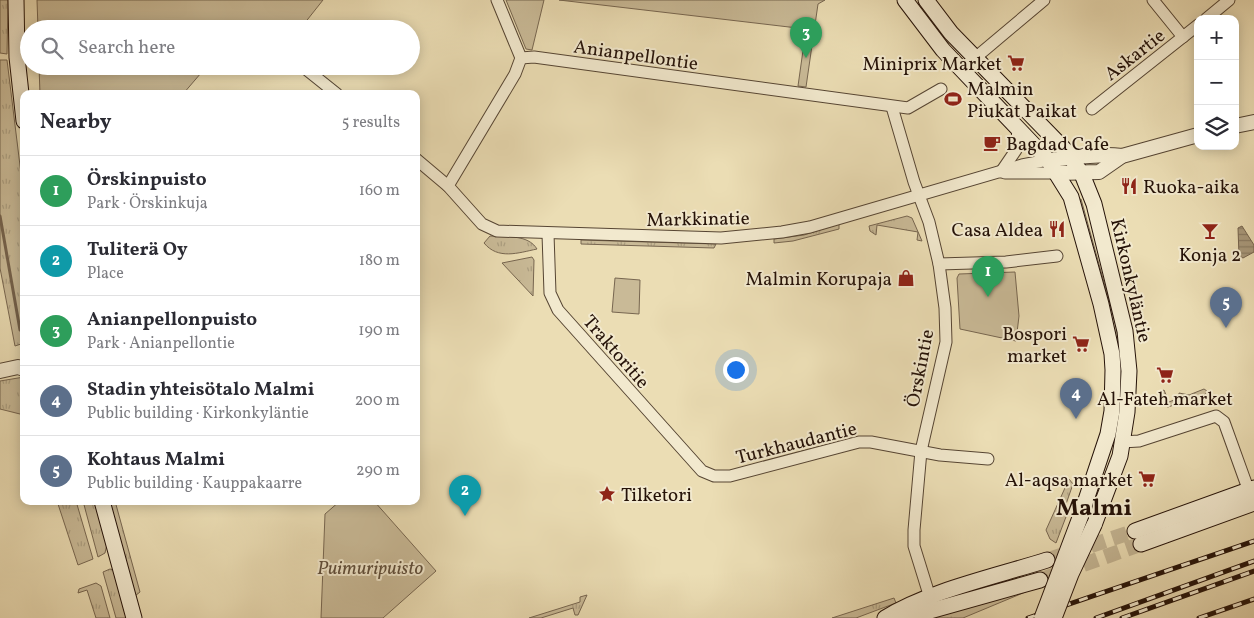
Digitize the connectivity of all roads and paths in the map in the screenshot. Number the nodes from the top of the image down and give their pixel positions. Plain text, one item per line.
1 (16, 0) edge
2 (497, 0) edge
3 (905, 0) edge
4 (926, 0) edge
5 (1044, 0) edge
6 (1152, 0) edge
7 (1229, 0) edge
8 (1211, 15) edge
9 (1194, 28) edge
10 (1182, 37) junction
11 (521, 58) junction
12 (974, 58) junction
13 (962, 69) junction
14 (313, 75) edge
15 (941, 89) dead end
16 (21, 90) edge
17 (332, 90) edge
18 (892, 106) junction
19 (1092, 109) dead end
20 (1254, 122) edge
21 (1239, 125) edge
22 (1018, 129) junction
23 (1194, 136) edge
24 (1122, 156) junction
25 (1072, 158) junction
26 (1048, 160) junction
27 (420, 162) edge
28 (1000, 172) junction
29 (1058, 173) junction
30 (1082, 174) junction
31 (448, 186) junction
32 (919, 194) junction
33 (548, 234) junction
34 (1057, 256) dead end
35 (939, 264) junction
36 (20, 366) edge
37 (0, 371) edge
38 (1122, 442) junction
39 (921, 451) junction
40 (988, 459) dead end
41 (702, 471) joint
42 (1253, 496) edge
43 (103, 505) edge
44 (1138, 537) tunnel mouth
45 (1047, 560) tunnel mouth
46 (1040, 580) tunnel mouth
47 (932, 604) junction
48 (134, 618) edge
49 (885, 618) edge
50 (905, 618) edge
51 (1042, 618) edge
52 (1054, 618) edge

1 - 16 main road
2 - 11 street
3 - 13 main road, Kirkonkyläntie
4 - 12 main road, Kirkonkyläntie
5 - 12 street
6 - 10 street
7 - 8 street
9 - 10 street, Askartie
10 - 19 street, Askartie
11 - 18 street, Anianpellontie
11 - 31 street
12 - 13 street
12 - 25 main road, Kirkonkyläntie
13 - 22 main road, Kirkonkyläntie
14 - 17 street
15 - 18 street, Anianpellontie
18 - 32 street, Örskintie
20 - 21 street
22 - 26 main road, Kirkonkyläntie
22 - 28 street
23 - 24 street
24 - 25 street
24 - 30 street
25 - 26 street
25 - 30 main road, Kirkonkyläntie
26 - 28 street, Markkinatie
26 - 29 main road, Kirkonkyläntie
27 - 31 street, Markkinatie
28 - 29 street, Markkinatie
28 - 32 street, Markkinatie
29 - 30 street
29 - 51 main road, Kirkonkyläntie, bridge
30 - 38 main road, Kirkonkyläntie
31 - 33 street, Markkinatie
32 - 33 street, Markkinatie
32 - 35 street, Örskintie
33 - 41 street, Traktoritie
34 - 35 street
35 - 39 street, Örskintie
36 - 37 street
38 - 42 street
38 - 52 main road, Kirkonkyläntie, bridge
39 - 40 street, Turkhaudantie
39 - 41 street, Turkhaudantie
39 - 47 street, Örskintie
42 - 44 main road
43 - 48 main road
45 - 47 main road
46 - 47 main road
47 - 49 main road
47 - 50 main road

